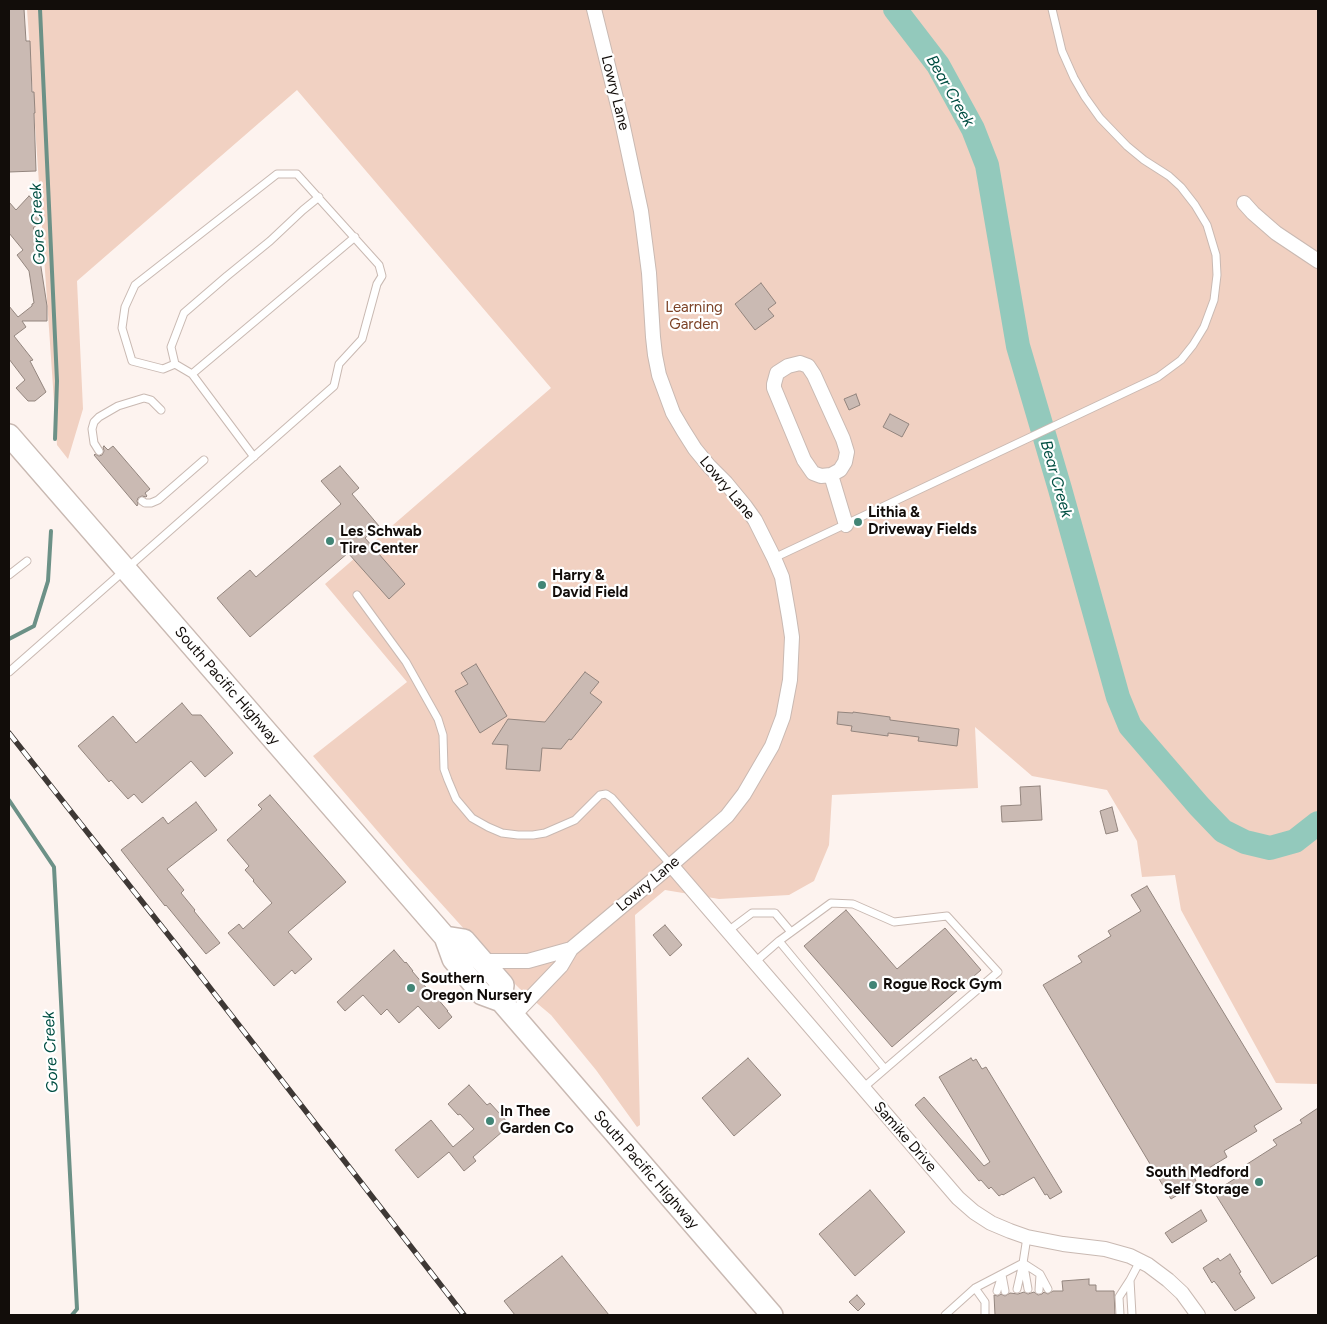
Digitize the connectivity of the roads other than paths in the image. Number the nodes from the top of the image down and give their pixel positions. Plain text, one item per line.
1 (594, 9) edge
2 (1052, 9) edge
3 (319, 197) junction
4 (1244, 203) dead end
5 (355, 237) junction
6 (1318, 261) edge
7 (174, 364) junction
8 (192, 374) junction
9 (161, 410) dead end
10 (9, 435) edge
11 (99, 451) dead end
12 (254, 457) junction
13 (204, 460) dead end
14 (831, 475) junction
15 (142, 501) dead end
16 (846, 525) junction
17 (774, 558) junction
18 (27, 561) dead end
19 (126, 569) junction
20 (9, 576) edge
21 (357, 595) dead end
22 (9, 672) edge
23 (671, 865) junction
24 (728, 931) junction
25 (791, 932) junction
26 (445, 937) junction
27 (779, 941) junction
28 (571, 949) junction
29 (482, 961) junction
30 (755, 962) junction
31 (507, 1008) junction
32 (885, 1069) junction
33 (863, 1088) junction
34 (1027, 1237) junction
35 (1140, 1261) junction
36 (1023, 1263) junction
37 (1040, 1274) junction
38 (1002, 1275) junction
39 (1130, 1280) junction
40 (975, 1288) junction
41 (1017, 1289) dead end
42 (1028, 1289) dead end
43 (1048, 1289) dead end
44 (1039, 1290) dead end
45 (997, 1291) dead end
46 (1006, 1291) dead end
47 (772, 1315) edge
48 (945, 1315) edge
49 (985, 1315) edge
50 (1120, 1315) edge
51 (1132, 1315) edge
52 (1198, 1315) edge

1 - 17 street, Lowry Lane
2 - 16 lane
3 - 5 lane
3 - 7 lane
3 - 7 lane
4 - 6 street
5 - 8 lane
5 - 12 lane
7 - 8 lane
8 - 12 lane
9 - 11 lane
10 - 19 main road, South Pacific Highway
12 - 19 lane
13 - 15 lane
14 - 14 street
14 - 16 street
16 - 17 lane
17 - 23 street, Lowry Lane
18 - 20 lane
19 - 22 lane
19 - 26 main road, South Pacific Highway
21 - 23 lane
23 - 24 street, Samike Drive
23 - 28 street, Lowry Lane
24 - 25 lane
24 - 30 street, Samike Drive
25 - 27 lane
25 - 32 lane
26 - 29 main road
26 - 31 main road, South Pacific Highway
27 - 30 lane
27 - 32 lane
28 - 29 street, Lowry Lane
28 - 31 street, Lowry Lane
29 - 31 main road
30 - 33 street, Samike Drive
31 - 47 main road, South Pacific Highway
32 - 33 lane
33 - 34 street, Samike Drive
34 - 35 street, Samike Drive
34 - 36 lane
35 - 39 lane
35 - 52 street, Samike Drive
36 - 37 lane
36 - 38 lane
36 - 41 lane
36 - 42 lane
37 - 43 lane
37 - 44 lane
38 - 40 lane
38 - 45 lane
38 - 46 lane
39 - 50 lane
39 - 51 lane
40 - 48 lane
40 - 49 lane

